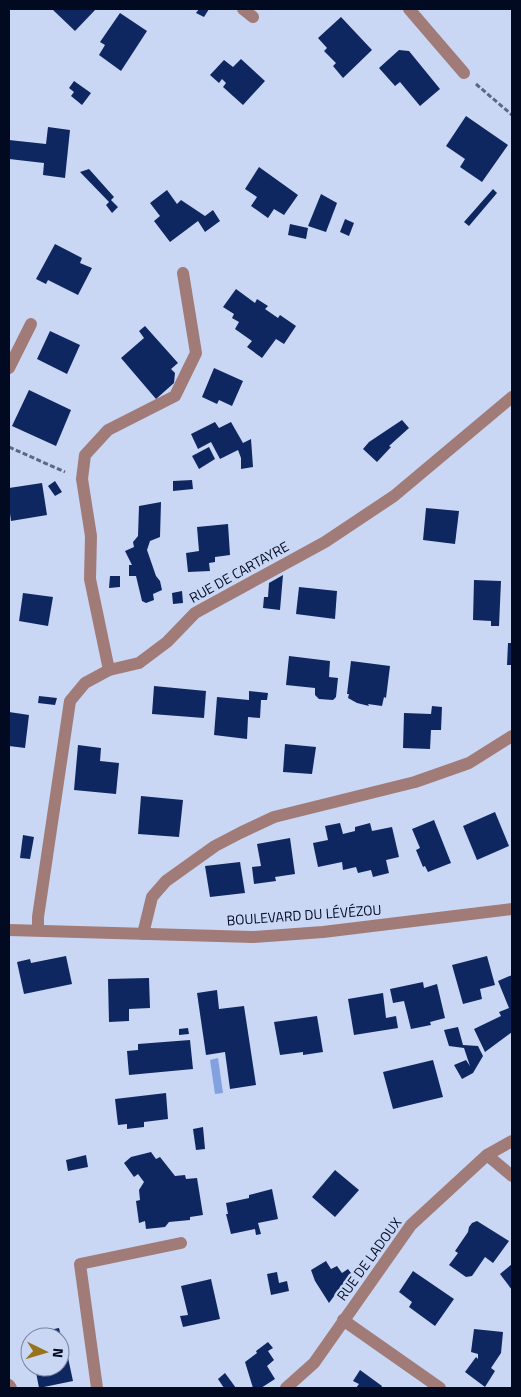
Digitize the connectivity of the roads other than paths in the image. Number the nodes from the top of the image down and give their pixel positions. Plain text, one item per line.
1 (409, 9) edge
2 (464, 73) road end
3 (183, 273) dead end
4 (31, 324) dead end
5 (9, 368) edge
6 (512, 397) edge
7 (109, 670) junction
8 (512, 736) edge
9 (512, 909) edge
10 (9, 930) edge
11 (38, 930) junction
12 (143, 934) junction
13 (512, 1141) edge
14 (487, 1155) junction
15 (512, 1176) edge
16 (181, 1243) dead end
17 (343, 1320) junction
18 (9, 1385) edge
19 (11, 1388) edge
20 (97, 1388) edge
21 (286, 1388) edge
22 (440, 1388) edge

1 - 2 street
3 - 7 street
4 - 5 street
6 - 7 street, RUE DE CARTAYRE
7 - 11 street, RUE DE CARTAYRE
8 - 12 street
9 - 12 street, BOULEVARD DU LÉVÉZOU
10 - 11 street, BOULEVARD DU LÉVÉZOU
11 - 12 street, BOULEVARD DU LÉVÉZOU
13 - 14 street, RUE DE LADOUX
14 - 15 street
14 - 17 street, RUE DE LADOUX
16 - 20 street
17 - 21 street, RUE DE LADOUX
17 - 22 street
18 - 19 street

